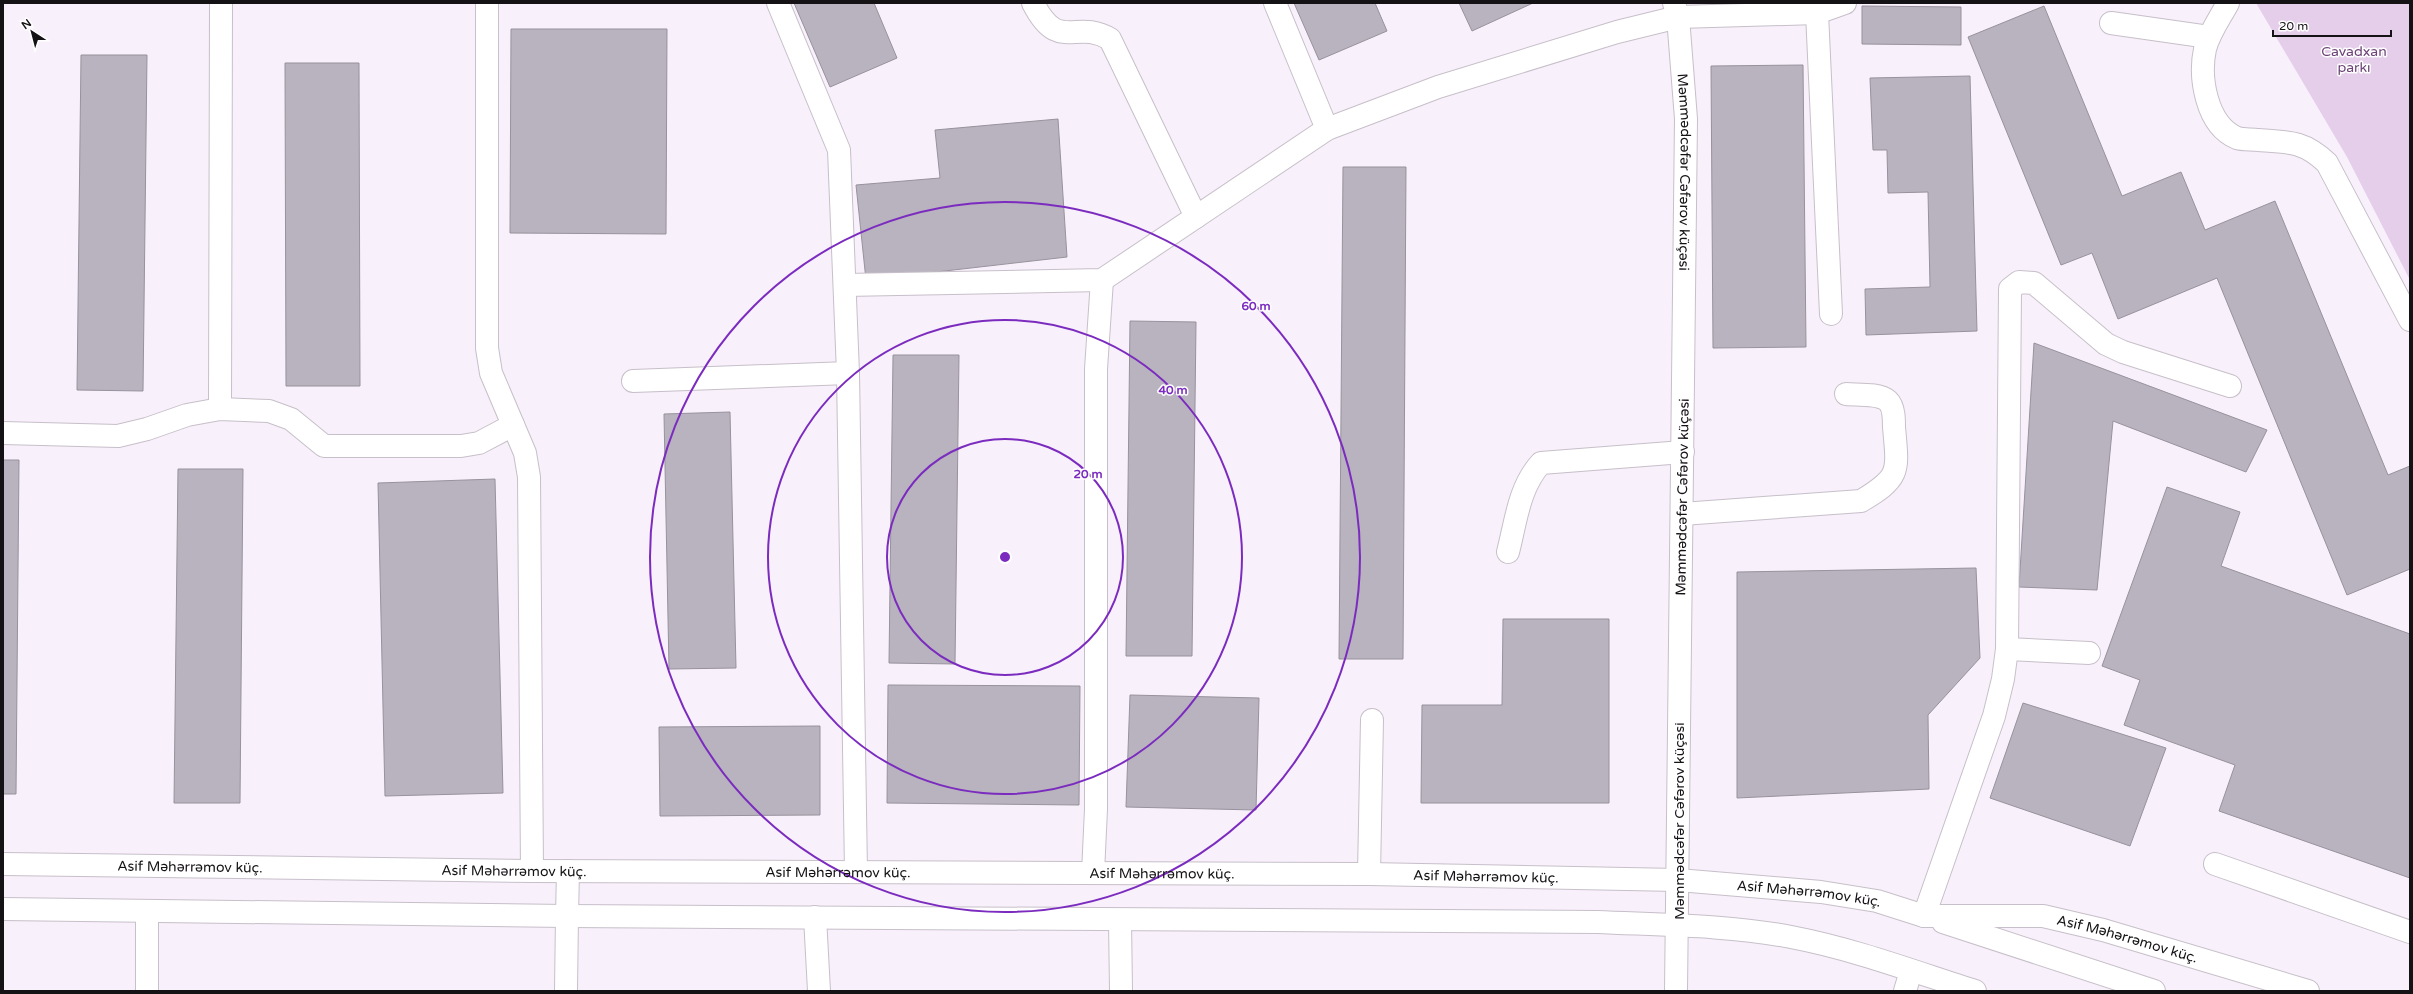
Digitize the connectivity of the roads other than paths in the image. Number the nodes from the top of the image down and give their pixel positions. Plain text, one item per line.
1 (221, 3) edge
2 (487, 3) edge
3 (778, 3) edge
4 (1033, 3) edge
5 (1275, 3) edge
6 (1845, 3) edge
7 (2228, 3) edge
8 (1676, 10) edge
9 (1817, 13) junction
10 (2111, 23) dead end
11 (2209, 37) junction
12 (1328, 129) junction
13 (1196, 217) junction
14 (1102, 280) junction
15 (845, 285) junction
16 (1831, 314) dead end
17 (2410, 320) edge
18 (848, 373) junction
19 (633, 381) dead end
20 (2230, 386) dead end
21 (1846, 394) dead end
22 (220, 409) junction
23 (513, 425) junction
24 (3, 433) edge
25 (1683, 452) junction
26 (1682, 514) junction
27 (1508, 552) dead end
28 (2007, 649) junction
29 (2089, 653) dead end
30 (1372, 720) dead end
31 (3, 864) edge
32 (2215, 864) dead end
33 (532, 871) junction
34 (568, 871) junction
35 (856, 872) junction
36 (1093, 873) junction
37 (1369, 874) junction
38 (1678, 880) junction
39 (3, 909) edge
40 (147, 912) junction
41 (567, 916) junction
42 (1924, 916) junction
43 (815, 918) junction
44 (1120, 920) junction
45 (1678, 926) junction
46 (2410, 932) edge
47 (1908, 981) edge
48 (147, 991) edge
49 (566, 991) edge
50 (819, 991) edge
51 (1121, 991) edge
52 (1676, 991) edge
53 (1975, 991) edge
54 (2154, 991) edge
55 (2308, 991) edge

1 - 22 main road
2 - 23 main road
3 - 15 main road
4 - 13 main road
5 - 12 main road
6 - 9 main road
7 - 11 main road
8 - 9 main road
8 - 12 main road
8 - 25 main road, Məmmədcəfər Cəfərov küçəsi
9 - 16 main road
10 - 11 main road
11 - 17 main road
12 - 13 main road
13 - 14 main road
14 - 15 main road
14 - 36 main road
15 - 18 main road
18 - 19 main road
18 - 35 main road
20 - 28 main road
21 - 26 main road
22 - 23 main road
22 - 24 main road
23 - 33 main road
25 - 26 main road, Məmmədcəfər Cəfərov küçəsi
25 - 27 main road
26 - 38 main road, Məmmədcəfər Cəfərov küçəsi
28 - 29 main road
28 - 42 main road
30 - 37 main road
31 - 33 main road, Asif Məhərrəmov küç.
32 - 46 main road
33 - 34 main road, Asif Məhərrəmov küç.
34 - 35 main road, Asif Məhərrəmov küç.
34 - 41 main road
35 - 36 main road, Asif Məhərrəmov küç.
36 - 37 main road, Asif Məhərrəmov küç.
37 - 38 main road, Asif Məhərrəmov küç.
38 - 42 main road, Asif Məhərrəmov küç.
38 - 45 main road, Məmmədcəfər Cəfərov küçəsi
39 - 40 main road
40 - 41 main road
40 - 48 main road
41 - 43 main road
41 - 49 main road
42 - 54 main road
42 - 55 main road, Asif Məhərrəmov küç.
43 - 44 main road
43 - 50 main road
44 - 45 main road
44 - 51 main road
45 - 47 main road
45 - 52 main road, Məmmədcəfər Cəfərov küçəsi
47 - 53 main road

